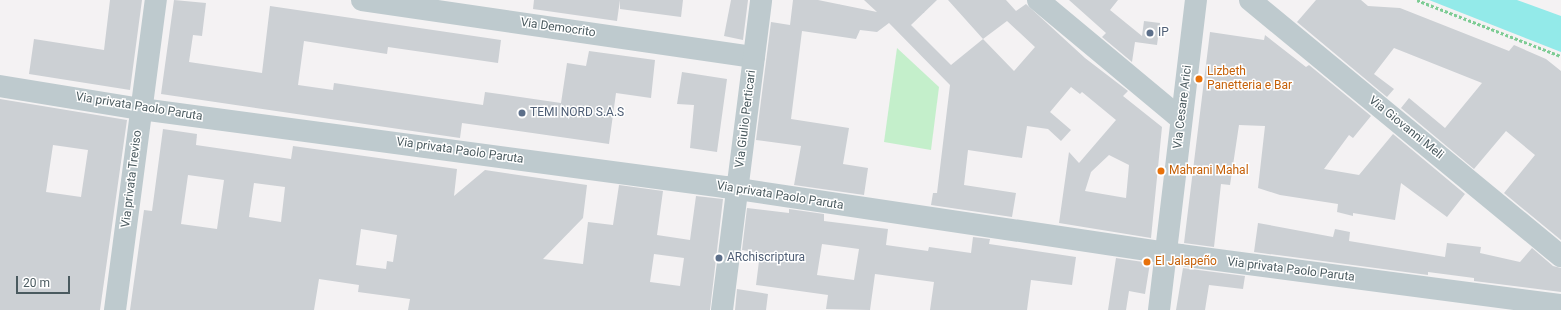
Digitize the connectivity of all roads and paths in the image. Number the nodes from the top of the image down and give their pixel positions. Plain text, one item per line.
1 (156, 0) edge
2 (362, 0) edge
3 (761, 0) edge
4 (1038, 0) edge
5 (1196, 0) edge
6 (1250, 0) edge
7 (1417, 0) edge
8 (1561, 56) edge
9 (754, 57) junction
10 (0, 86) edge
11 (141, 109) junction
12 (1181, 119) junction
13 (737, 189) junction
14 (1166, 253) junction
15 (1561, 256) edge
16 (1561, 305) edge
17 (115, 310) edge
18 (722, 310) edge
19 (1159, 310) edge

1 - 11 street, Via privata Treviso
2 - 9 street, Via Democrito
3 - 9 street, Via Giulio Perticari
4 - 12 street
5 - 12 street, Via Cesare Arici
6 - 15 street, Via Giovanni Meli
7 - 8 path
9 - 13 street, Via Giulio Perticari
10 - 11 street, Via privata Paolo Paruta
11 - 13 street, Via privata Paolo Paruta
11 - 17 street, Via privata Treviso
12 - 14 street, Via Cesare Arici
13 - 14 street, Via privata Paolo Paruta
13 - 18 street, Via Giulio Perticari
14 - 16 street, Via privata Paolo Paruta
14 - 19 street, Via Cesare Arici

